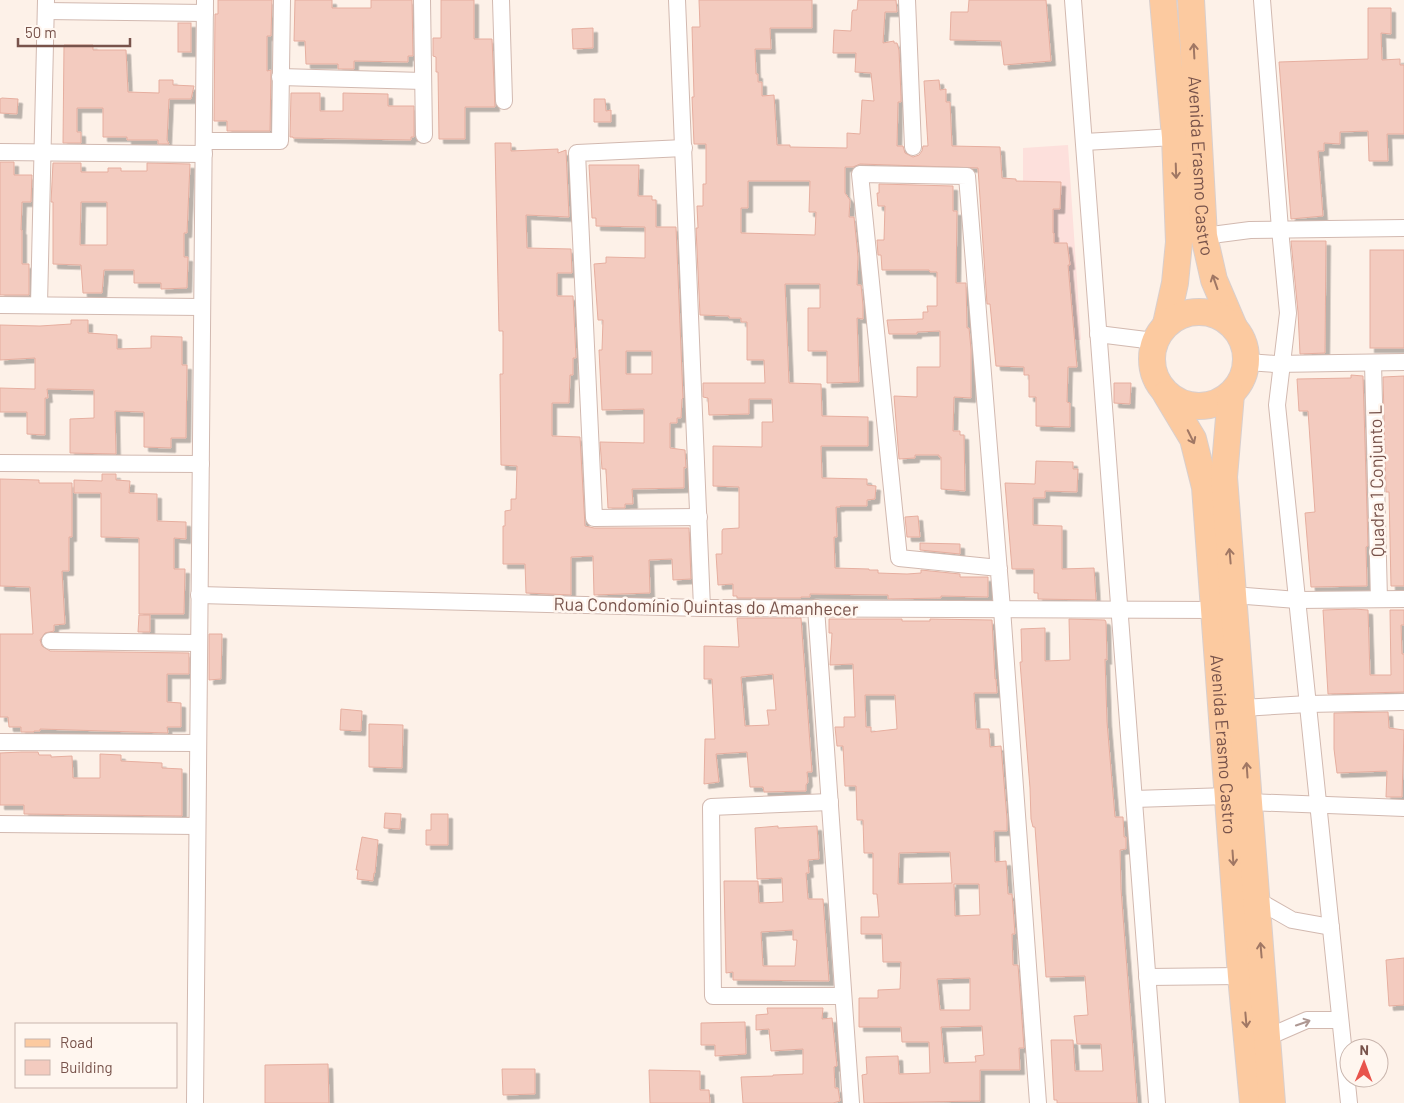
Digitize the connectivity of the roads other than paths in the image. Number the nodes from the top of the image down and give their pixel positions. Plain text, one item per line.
1 (282, 0) edge
2 (422, 0) edge
3 (501, 0) edge
4 (677, 0) edge
5 (906, 0) edge
6 (1073, 0) edge
7 (1163, 0) edge
8 (1191, 0) edge
9 (1262, 0) edge
10 (46, 6) edge
11 (205, 6) edge
12 (280, 77) junction
13 (423, 81) junction
14 (504, 101) dead end
15 (424, 135) dead end
16 (1175, 136) junction
17 (1084, 142) junction
18 (204, 147) junction
19 (913, 147) dead end
20 (684, 148) junction
21 (0, 152) edge
22 (42, 152) junction
23 (1404, 228) edge
24 (1280, 230) junction
25 (1204, 236) junction
26 (0, 305) edge
27 (39, 306) junction
28 (202, 307) junction
29 (1234, 326) junction
30 (1160, 332) junction
31 (1098, 334) junction
32 (1247, 362) junction
33 (1373, 362) junction
34 (1404, 362) edge
35 (1282, 364) junction
36 (1166, 394) junction
37 (1231, 394) junction
38 (0, 464) edge
39 (201, 464) junction
40 (699, 517) junction
41 (999, 568) junction
42 (199, 595) junction
43 (1404, 599) edge
44 (1297, 600) junction
45 (1379, 600) junction
46 (1223, 603) junction
47 (702, 608) junction
48 (816, 608) junction
49 (1002, 609) junction
50 (1120, 609) junction
51 (50, 641) dead end
52 (199, 643) junction
53 (1404, 702) edge
54 (1308, 704) junction
55 (1242, 708) junction
56 (0, 742) edge
57 (198, 743) junction
58 (1134, 799) junction
59 (1239, 799) junction
60 (830, 802) junction
61 (1318, 805) junction
62 (1404, 808) edge
63 (0, 824) edge
64 (198, 826) junction
65 (1257, 900) junction
66 (1331, 926) junction
67 (1241, 976) junction
68 (1147, 977) junction
69 (843, 996) junction
70 (1340, 1020) junction
71 (1268, 1037) junction
72 (195, 1103) edge
73 (851, 1103) edge
74 (1038, 1103) edge
75 (1157, 1103) edge
76 (1253, 1103) edge
77 (1272, 1103) edge
78 (1349, 1103) edge

1 - 12 street
2 - 13 street
3 - 14 street
4 - 20 street
5 - 19 street
6 - 17 street
7 - 16 main road, Avenida Erasmo Castro
25 -> 8 main road, Avenida Erasmo Castro
9 - 24 street
10 - 11 street
10 - 22 street
11 - 18 street
12 - 13 street
12 - 18 street
13 - 15 street
16 - 17 street
16 -> 30 main road, Avenida Erasmo Castro
17 - 31 street
18 - 22 street
18 - 28 street
20 - 40 street
20 - 40 street
21 - 22 street
22 - 27 street
23 - 24 street
24 - 25 street
24 - 35 street
29 -> 25 main road, Avenida Erasmo Castro
26 - 27 street
27 - 28 street
28 - 39 street
29 - 30 main road
29 - 32 main road
30 - 31 street
30 - 36 main road
31 - 50 street
32 - 35 street
32 - 37 main road
33 - 34 street
33 - 35 street
33 - 45 street, Quadra 1 Conjunto L
35 - 44 street
36 - 37 main road
36 -> 46 main road, Avenida Erasmo Castro
46 -> 37 main road, Avenida Erasmo Castro
38 - 39 street
39 - 42 street
40 - 47 street
41 - 41 street
41 - 49 street
42 - 47 street, Rua Condomínio Quintas do Amanhecer
42 - 52 street
43 - 45 street, Rua Condomínio Quintas do Amanhecer
44 - 45 street, Rua Condomínio Quintas do Amanhecer
44 - 46 street, Rua Condomínio Quintas do Amanhecer
44 - 54 street
46 - 50 street, Rua Condomínio Quintas do Amanhecer
46 - 55 main road, Avenida Erasmo Castro
46 - 59 main road, Avenida Erasmo Castro
47 - 48 street, Rua Condomínio Quintas do Amanhecer
48 - 49 street, Rua Condomínio Quintas do Amanhecer
48 - 60 street
49 - 50 street, Rua Condomínio Quintas do Amanhecer
49 - 74 street
50 - 58 street
51 - 52 street
52 - 57 street
53 - 54 street
54 - 55 street
54 - 61 street
59 -> 55 main road, Avenida Erasmo Castro
56 - 57 street
57 - 64 street
58 - 59 street
58 - 68 street
59 - 61 street
59 - 65 main road, Avenida Erasmo Castro
59 -> 67 main road, Avenida Erasmo Castro
60 - 69 street
60 - 69 street
61 - 62 street
61 - 66 street
63 - 64 street
64 - 72 street
65 - 66 street
71 -> 65 main road, Avenida Erasmo Castro
66 - 70 street
67 - 68 street
67 -> 76 main road, Avenida Erasmo Castro
68 - 75 street
69 - 73 street
71 -> 70 street
70 - 78 street
71 - 77 main road, Avenida Erasmo Castro

